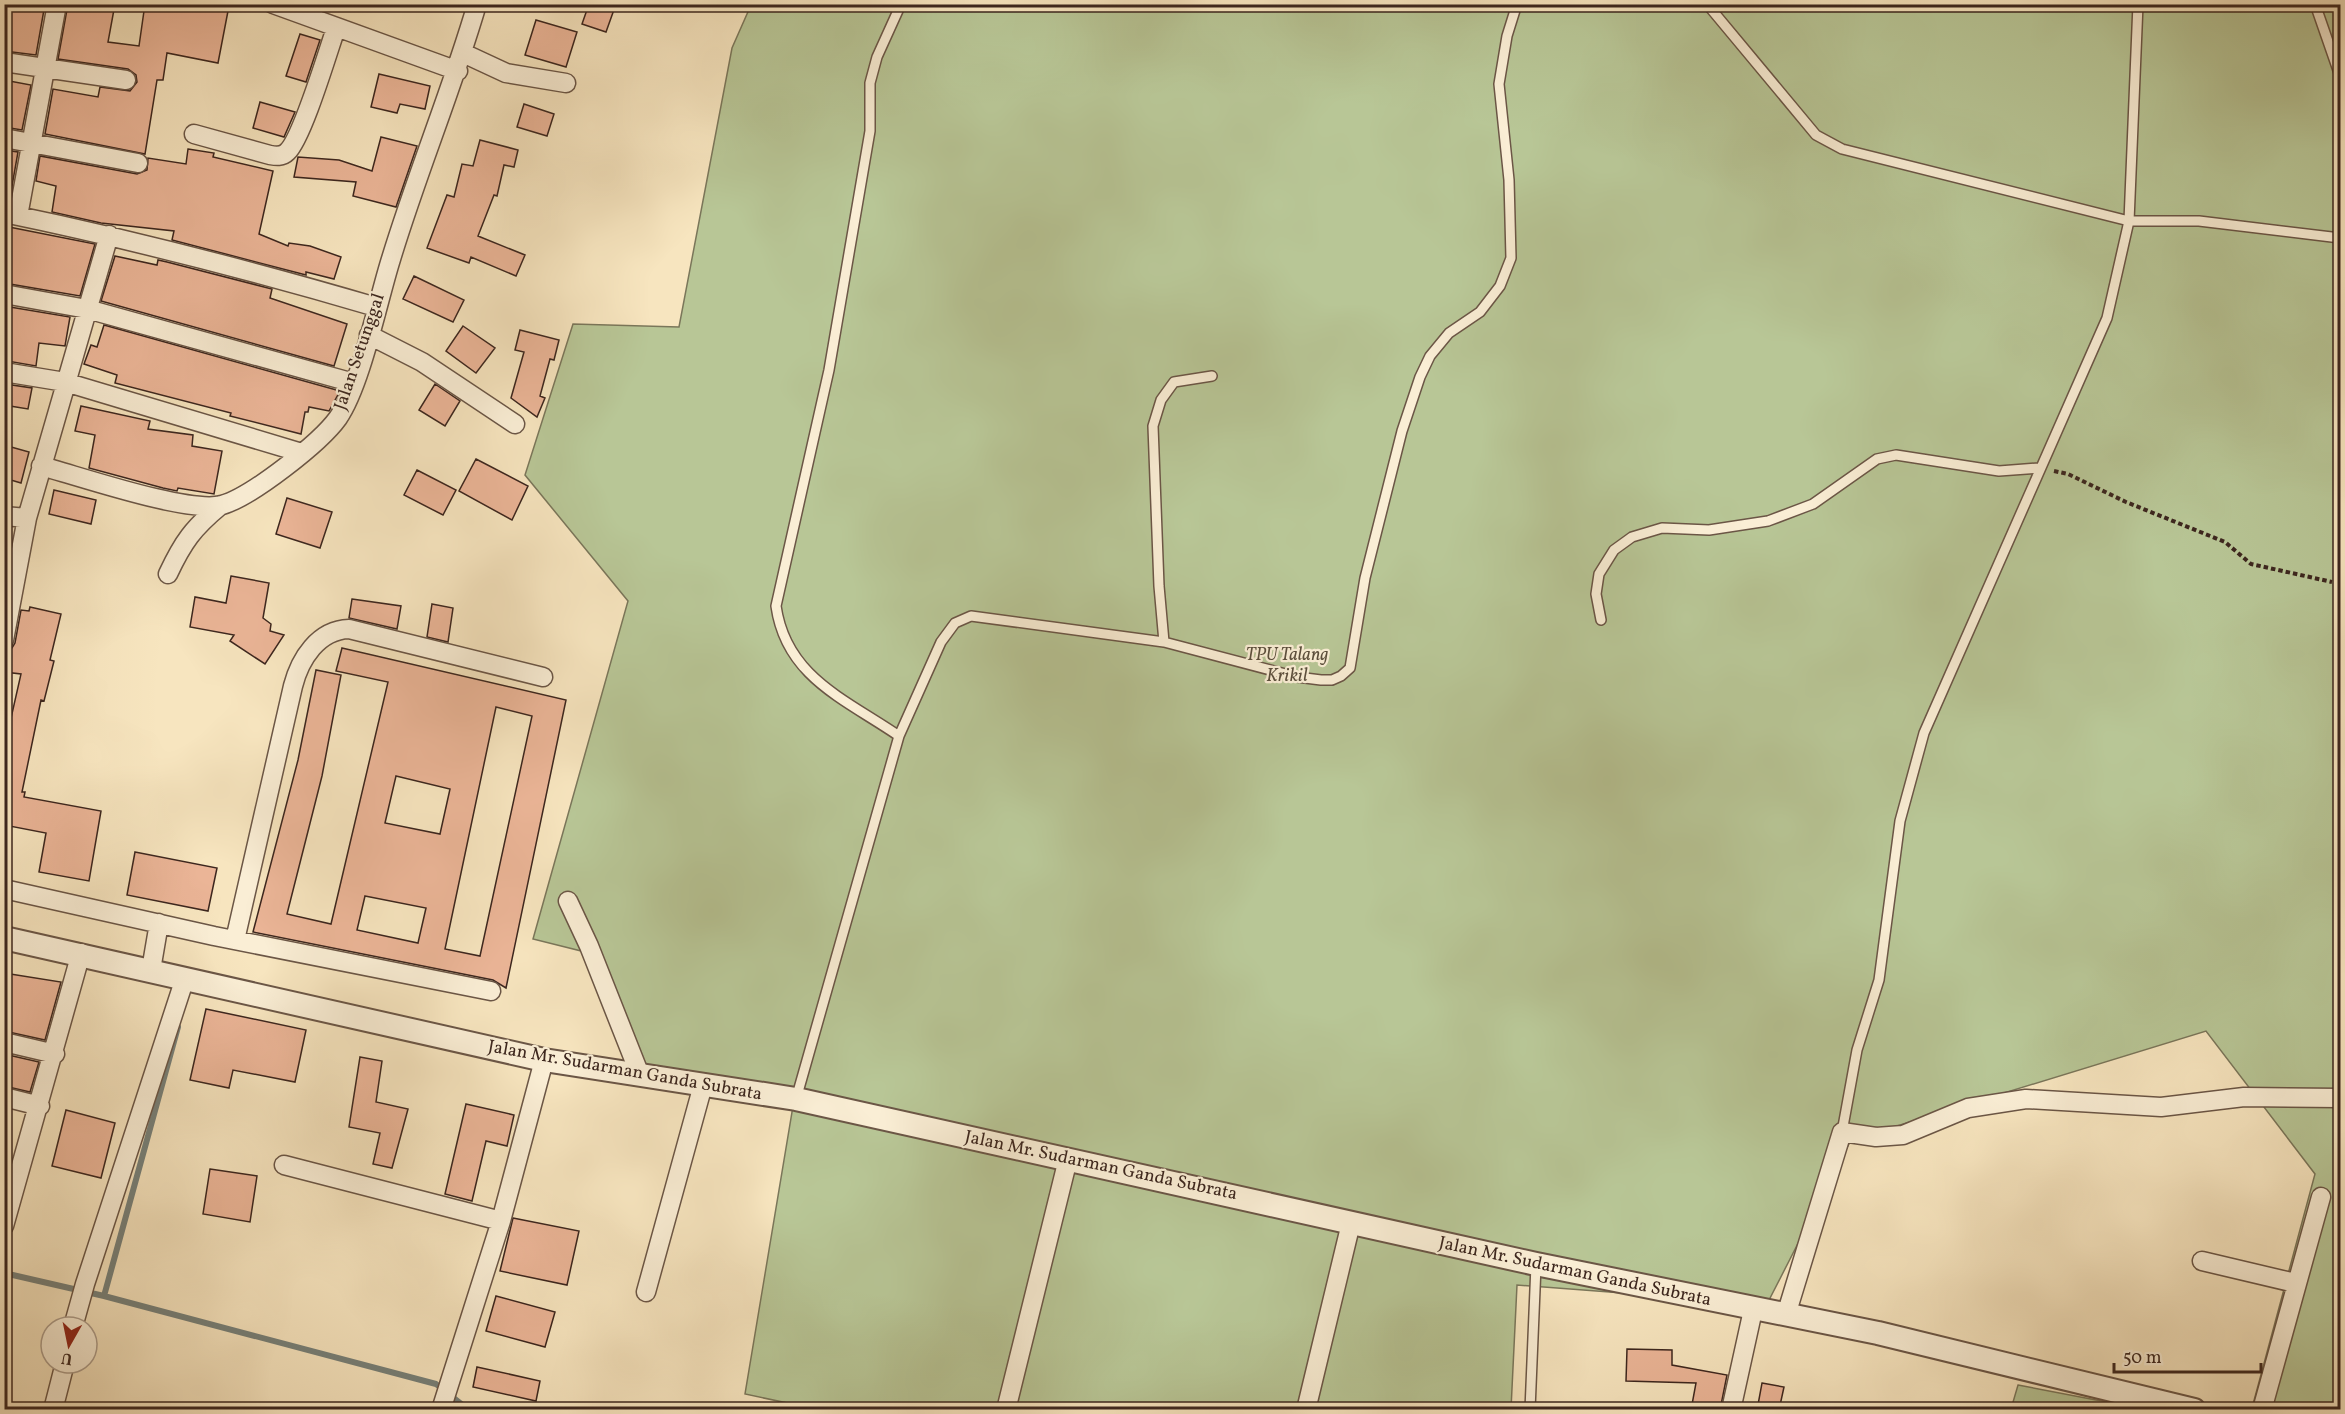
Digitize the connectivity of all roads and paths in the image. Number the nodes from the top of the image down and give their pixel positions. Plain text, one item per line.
1 (57, 4) edge
2 (273, 4) edge
3 (477, 4) edge
4 (901, 4) edge
5 (1517, 4) edge
6 (1707, 4) edge
7 (2138, 4) edge
8 (2315, 4) edge
9 (336, 28) junction
10 (4, 62) edge
11 (460, 62) junction
12 (45, 69) junction
13 (2340, 76) edge
14 (126, 80) dead end
15 (566, 83) dead end
16 (194, 134) dead end
17 (4, 138) edge
18 (31, 144) junction
19 (138, 163) dead end
20 (11, 214) edge
21 (2129, 221) junction
22 (109, 235) junction
23 (2340, 238) edge
24 (4, 294) edge
25 (376, 307) junction
26 (87, 309) junction
27 (369, 335) junction
28 (4, 372) edge
29 (1212, 376) dead end
30 (65, 382) junction
31 (354, 383) junction
32 (515, 424) dead end
33 (302, 453) junction
34 (41, 466) junction
35 (2039, 468) junction
36 (221, 505) junction
37 (4, 516) edge
38 (27, 518) junction
39 (168, 574) dead end
40 (2332, 582) dead end
41 (8, 600) edge
42 (1600, 620) dead end
43 (4, 640) edge
44 (1164, 642) junction
45 (543, 677) dead end
46 (899, 736) junction
47 (4, 889) edge
48 (568, 901) dead end
49 (159, 923) junction
50 (4, 938) edge
51 (236, 940) junction
52 (81, 953) junction
53 (150, 970) junction
54 (185, 978) junction
55 (491, 991) dead end
56 (4, 1042) edge
57 (55, 1054) junction
58 (544, 1060) junction
59 (640, 1075) junction
60 (703, 1085) junction
61 (4, 1097) edge
62 (2340, 1098) edge
63 (796, 1099) junction
64 (40, 1106) junction
65 (1842, 1132) junction
66 (1068, 1159) junction
67 (284, 1166) dead end
68 (2321, 1197) dead end
69 (501, 1221) junction
70 (1351, 1223) junction
71 (4, 1226) edge
72 (2202, 1261) dead end
73 (1536, 1264) junction
74 (2295, 1283) junction
75 (646, 1292) dead end
76 (1753, 1310) junction
77 (76, 1315) edge
78 (1786, 1315) junction
79 (61, 1375) edge
80 (53, 1410) edge
81 (441, 1410) edge
82 (1006, 1410) edge
83 (1306, 1410) edge
84 (1530, 1410) edge
85 (1731, 1410) edge
86 (2194, 1410) edge
87 (2262, 1410) edge

1 - 12 street
2 - 9 street
3 - 11 street, Jalan Setunggal
4 - 46 lane
5 - 44 lane
6 - 21 lane
7 - 21 lane
8 - 13 lane
9 - 11 street
9 - 16 street
10 - 12 street
11 - 15 street
11 - 25 street, Jalan Setunggal
12 - 14 street
12 - 18 street
17 - 18 street
18 - 19 street
18 - 20 street
20 - 22 street
21 - 23 lane
21 - 35 lane
22 - 25 street
22 - 26 street
24 - 26 street
25 - 27 street, Jalan Setunggal
26 - 30 street
26 - 31 street
27 - 31 street, Jalan Setunggal
27 - 32 street
28 - 30 street
29 - 44 lane
30 - 33 street
30 - 34 street
31 - 33 street, Jalan Setunggal
33 - 36 street, Jalan Setunggal
34 - 36 street, Jalan Setunggal
34 - 38 street
35 - 40 path
35 - 42 lane
35 - 65 lane
36 - 39 street
37 - 38 street
38 - 41 street
41 - 43 street
44 - 46 lane
45 - 51 street
46 - 63 lane
47 - 49 street
48 - 59 street
49 - 51 street
49 - 53 street
50 - 52 street, Jalan Mr. Sudarman Ganda Subrata
51 - 55 street
52 - 53 street, Jalan Mr. Sudarman Ganda Subrata
52 - 57 street
53 - 54 street, Jalan Mr. Sudarman Ganda Subrata
54 - 58 street, Jalan Mr. Sudarman Ganda Subrata
54 - 77 street
56 - 57 street
57 - 64 street
58 - 59 street, Jalan Mr. Sudarman Ganda Subrata
58 - 69 street
59 - 60 street, Jalan Mr. Sudarman Ganda Subrata
60 - 63 street, Jalan Mr. Sudarman Ganda Subrata
60 - 75 street
61 - 64 street
62 - 65 street
63 - 66 street, Jalan Mr. Sudarman Ganda Subrata
64 - 71 street
65 - 78 street
66 - 70 street, Jalan Mr. Sudarman Ganda Subrata
66 - 82 street
67 - 69 street
68 - 74 street
69 - 81 street
70 - 73 street, Jalan Mr. Sudarman Ganda Subrata
70 - 83 street
72 - 74 street
73 - 76 street, Jalan Mr. Sudarman Ganda Subrata
73 - 84 lane
74 - 87 street
76 - 78 street, Jalan Mr. Sudarman Ganda Subrata
76 - 85 street
78 - 86 street, Jalan Mr. Sudarman Ganda Subrata
79 - 80 street

